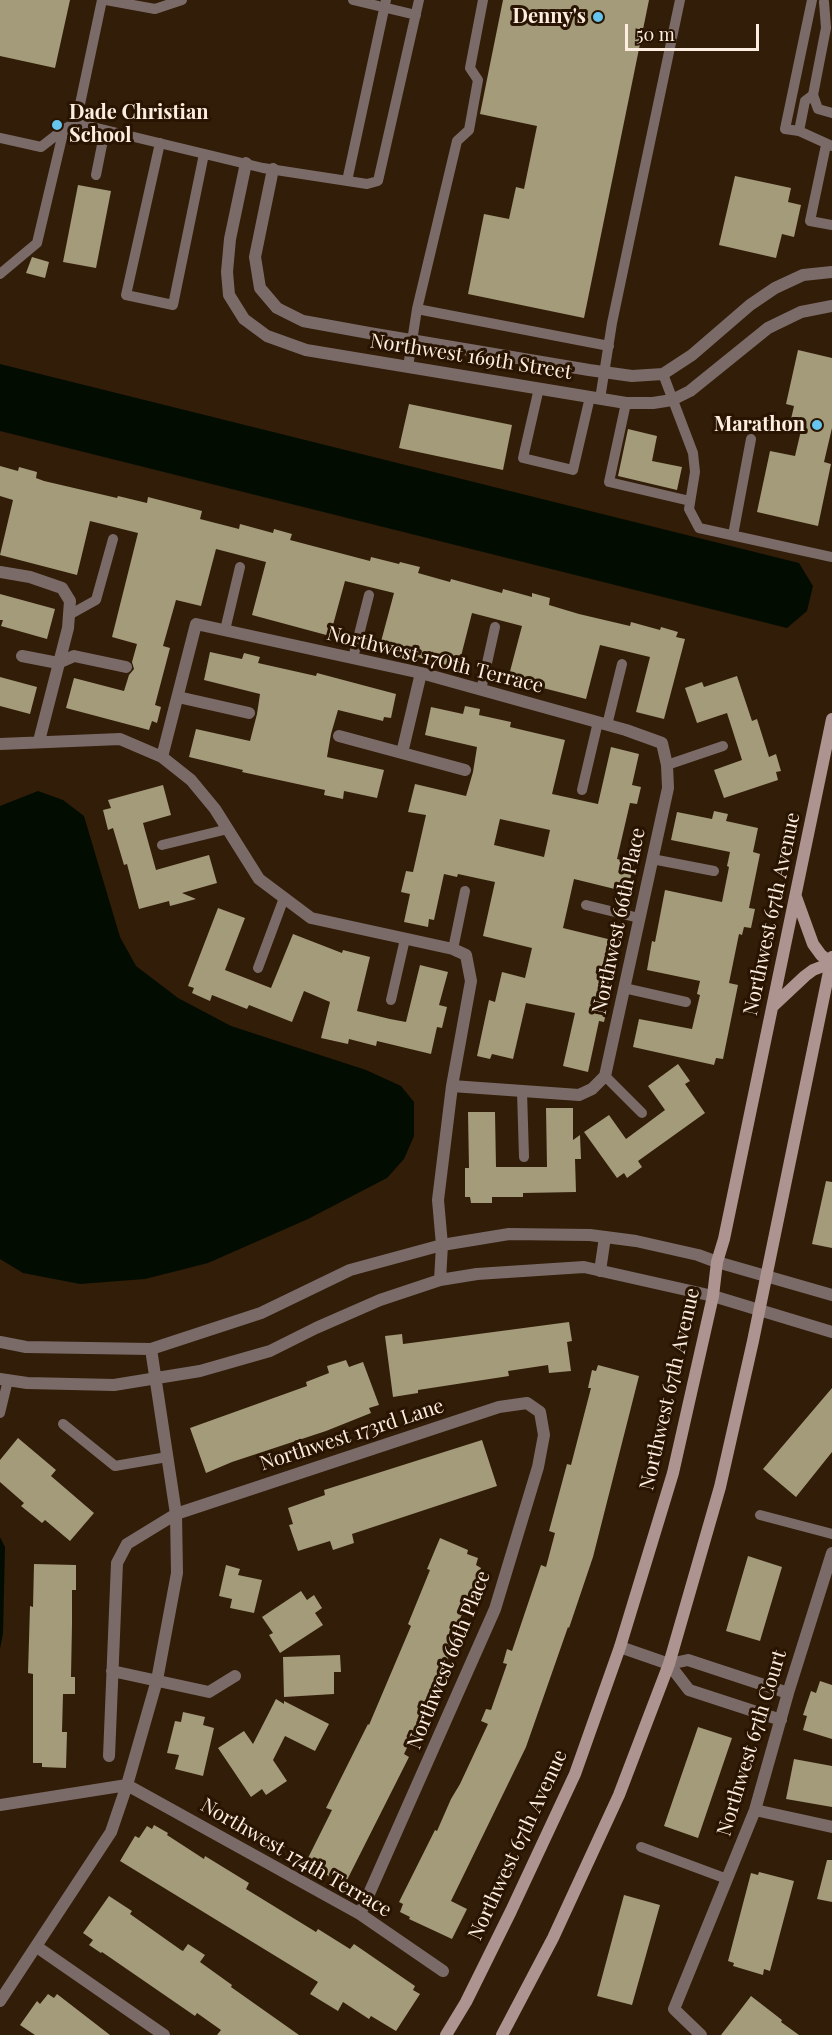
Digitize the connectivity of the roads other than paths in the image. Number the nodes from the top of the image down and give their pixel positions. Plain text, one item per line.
1 (104, 0) edge
2 (182, 0) edge
3 (353, 0) edge
4 (419, 0) edge
5 (483, 0) edge
6 (680, 0) edge
7 (812, 0) edge
8 (385, 3) edge
9 (828, 3) edge
10 (416, 15) junction
11 (813, 96) junction
12 (832, 113) edge
13 (76, 123) junction
14 (64, 129) junction
15 (105, 130) junction
16 (799, 131) junction
17 (0, 138) edge
18 (159, 143) junction
19 (829, 145) edge
20 (204, 154) junction
21 (246, 164) junction
22 (273, 169) junction
23 (96, 175) dead end
24 (347, 181) junction
25 (832, 225) edge
26 (832, 272) edge
27 (0, 274) edge
28 (832, 306) edge
29 (417, 309) junction
30 (412, 339) junction
31 (609, 346) junction
32 (408, 367) junction
33 (605, 372) junction
34 (663, 374) junction
35 (539, 388) junction
36 (595, 398) junction
37 (672, 400) junction
38 (626, 403) junction
39 (751, 439) dead end
40 (690, 501) junction
41 (733, 535) junction
42 (112, 539) dead end
43 (832, 557) edge
44 (240, 567) dead end
45 (0, 572) edge
46 (369, 595) dead end
47 (69, 615) junction
48 (495, 627) dead end
49 (225, 630) junction
50 (22, 656) dead end
51 (353, 658) junction
52 (58, 663) junction
53 (622, 664) dead end
54 (126, 667) dead end
55 (420, 673) junction
56 (481, 690) junction
57 (178, 697) junction
58 (249, 713) dead end
59 (832, 719) edge
60 (603, 723) junction
61 (339, 736) dead end
62 (39, 741) junction
63 (662, 742) joint
64 (0, 744) edge
65 (723, 746) dead end
66 (402, 753) junction
67 (162, 758) junction
68 (667, 765) junction
69 (465, 770) dead end
70 (582, 790) dead end
71 (228, 829) junction
72 (162, 845) dead end
73 (652, 859) junction
74 (714, 871) dead end
75 (465, 891) dead end
76 (795, 896) junction
77 (284, 898) junction
78 (586, 905) dead end
79 (639, 918) junction
80 (405, 939) junction
81 (453, 949) junction
82 (832, 962) edge
83 (258, 968) dead end
84 (624, 987) junction
85 (391, 1000) dead end
86 (686, 1002) dead end
87 (773, 1006) junction
88 (605, 1076) junction
89 (452, 1086) junction
90 (522, 1090) junction
91 (642, 1113) dead end
92 (524, 1157) dead end
93 (605, 1237) junction
94 (442, 1245) junction
95 (717, 1262) junction
96 (600, 1271) junction
97 (766, 1276) junction
98 (440, 1280) junction
99 (832, 1295) edge
100 (713, 1296) junction
101 (759, 1311) junction
102 (832, 1332) edge
103 (0, 1342) edge
104 (151, 1349) junction
105 (156, 1378) junction
106 (4, 1379) edge
107 (540, 1412) joint
108 (0, 1413) edge
109 (63, 1424) dead end
110 (167, 1457) junction
111 (176, 1514) junction
112 (760, 1515) dead end
113 (832, 1534) edge
114 (832, 1553) edge
115 (620, 1647) junction
116 (669, 1664) junction
117 (112, 1671) junction
118 (235, 1676) dead end
119 (157, 1680) junction
120 (788, 1693) junction
121 (781, 1720) junction
122 (109, 1756) dead end
123 (127, 1785) junction
124 (0, 1806) edge
125 (755, 1810) junction
126 (832, 1827) edge
127 (641, 1847) dead end
128 (727, 1878) junction
129 (360, 1914) junction
130 (37, 1947) junction
131 (443, 1971) dead end
132 (0, 2001) edge
133 (164, 2035) edge
134 (446, 2035) edge
135 (502, 2035) edge
136 (701, 2035) edge

1 - 2 lane
1 - 13 lane
3 - 8 lane
4 - 10 lane
5 - 29 lane
6 - 31 lane
7 - 9 lane
7 - 16 lane
8 - 10 lane
8 - 24 lane
9 - 11 lane
10 - 24 lane
11 - 12 lane
11 - 16 lane
13 - 14 lane
13 - 15 lane
14 - 17 lane
14 - 27 lane
15 - 18 lane
15 - 23 lane
16 - 19 lane
18 - 20 lane
18 - 20 lane
19 - 25 lane
20 - 21 lane
21 - 22 lane
21 - 32 street, Northwest 169th Street
22 - 24 lane
22 - 30 street, Northwest 169th Street
26 - 34 street, Northwest 169th Street
28 - 37 street, Northwest 169th Street
29 - 30 lane
29 - 31 lane
30 - 32 lane
30 - 33 street, Northwest 169th Street
31 - 33 lane
32 - 35 street, Northwest 169th Street
33 - 34 street, Northwest 169th Street
33 - 36 lane
34 - 37 lane
35 - 36 street, Northwest 169th Street
35 - 36 lane
36 - 38 street, Northwest 169th Street
37 - 38 street, Northwest 169th Street
37 - 40 lane
38 - 40 lane
39 - 41 lane
40 - 41 lane
41 - 43 lane
42 - 47 lane
44 - 49 lane
45 - 47 street
46 - 51 lane
47 - 52 street
48 - 56 lane
49 - 51 street, Northwest 17Oth Terrace
49 - 57 street, Northwest 17Oth Terrace
50 - 52 street
51 - 55 street, Northwest 17Oth Terrace
52 - 54 street
52 - 62 street
53 - 60 lane
55 - 56 street, Northwest 17Oth Terrace
55 - 66 street
56 - 60 street, Northwest 17Oth Terrace
57 - 58 street
57 - 67 street
59 - 76 main road, Northwest 67th Avenue
60 - 63 street, Northwest 17Oth Terrace
60 - 70 lane
61 - 66 street
62 - 64 street
62 - 67 street
63 - 68 street, Northwest 66th Place
65 - 68 lane
66 - 69 street
67 - 71 street
68 - 73 street, Northwest 66th Place
71 - 72 lane
71 - 77 street
73 - 74 lane
73 - 79 street, Northwest 66th Place
75 - 81 lane
76 - 82 main road
76 - 87 main road, Northwest 67th Avenue
77 - 80 street
77 - 83 lane
78 - 79 lane
79 - 84 street, Northwest 66th Place
80 - 81 street
80 - 85 lane
81 - 89 street
82 - 87 main road
82 - 97 main road
84 - 86 lane
84 - 88 street, Northwest 66th Place
87 - 95 main road, Northwest 67th Avenue
88 - 90 street
88 - 91 lane
89 - 90 street
89 - 94 street
90 - 92 lane
93 - 94 street
93 - 95 street
93 - 96 street
94 - 98 street
94 - 104 street
95 - 97 street
95 - 100 main road, Northwest 67th Avenue
96 - 98 street
96 - 100 street
97 - 99 street
97 - 101 main road
98 - 105 street
100 - 101 street
100 - 115 main road, Northwest 67th Avenue
101 - 102 street
101 - 116 main road
103 - 104 street
104 - 105 street
105 - 106 street
105 - 110 street
106 - 108 lane
107 - 111 street, Northwest 173rd Lane
107 - 129 street, Northwest 66th Place
109 - 110 lane
110 - 111 street
111 - 117 street, Northwest 173rd Lane
111 - 119 street
112 - 113 lane
114 - 120 street, Northwest 67th Court
115 - 116 street
115 - 134 main road, Northwest 67th Avenue
116 - 120 street
116 - 121 street
116 - 135 main road
117 - 119 street
117 - 122 street, Northwest 173rd Lane
118 - 119 street
119 - 123 street
120 - 121 street, Northwest 67th Court
121 - 125 street, Northwest 67th Court
123 - 124 street
123 - 129 street, Northwest 174th Terrace
123 - 130 street
125 - 126 street
125 - 128 street, Northwest 67th Court
127 - 128 lane
128 - 136 street, Northwest 67th Court
129 - 131 street, Northwest 174th Terrace
130 - 132 street
130 - 133 street

